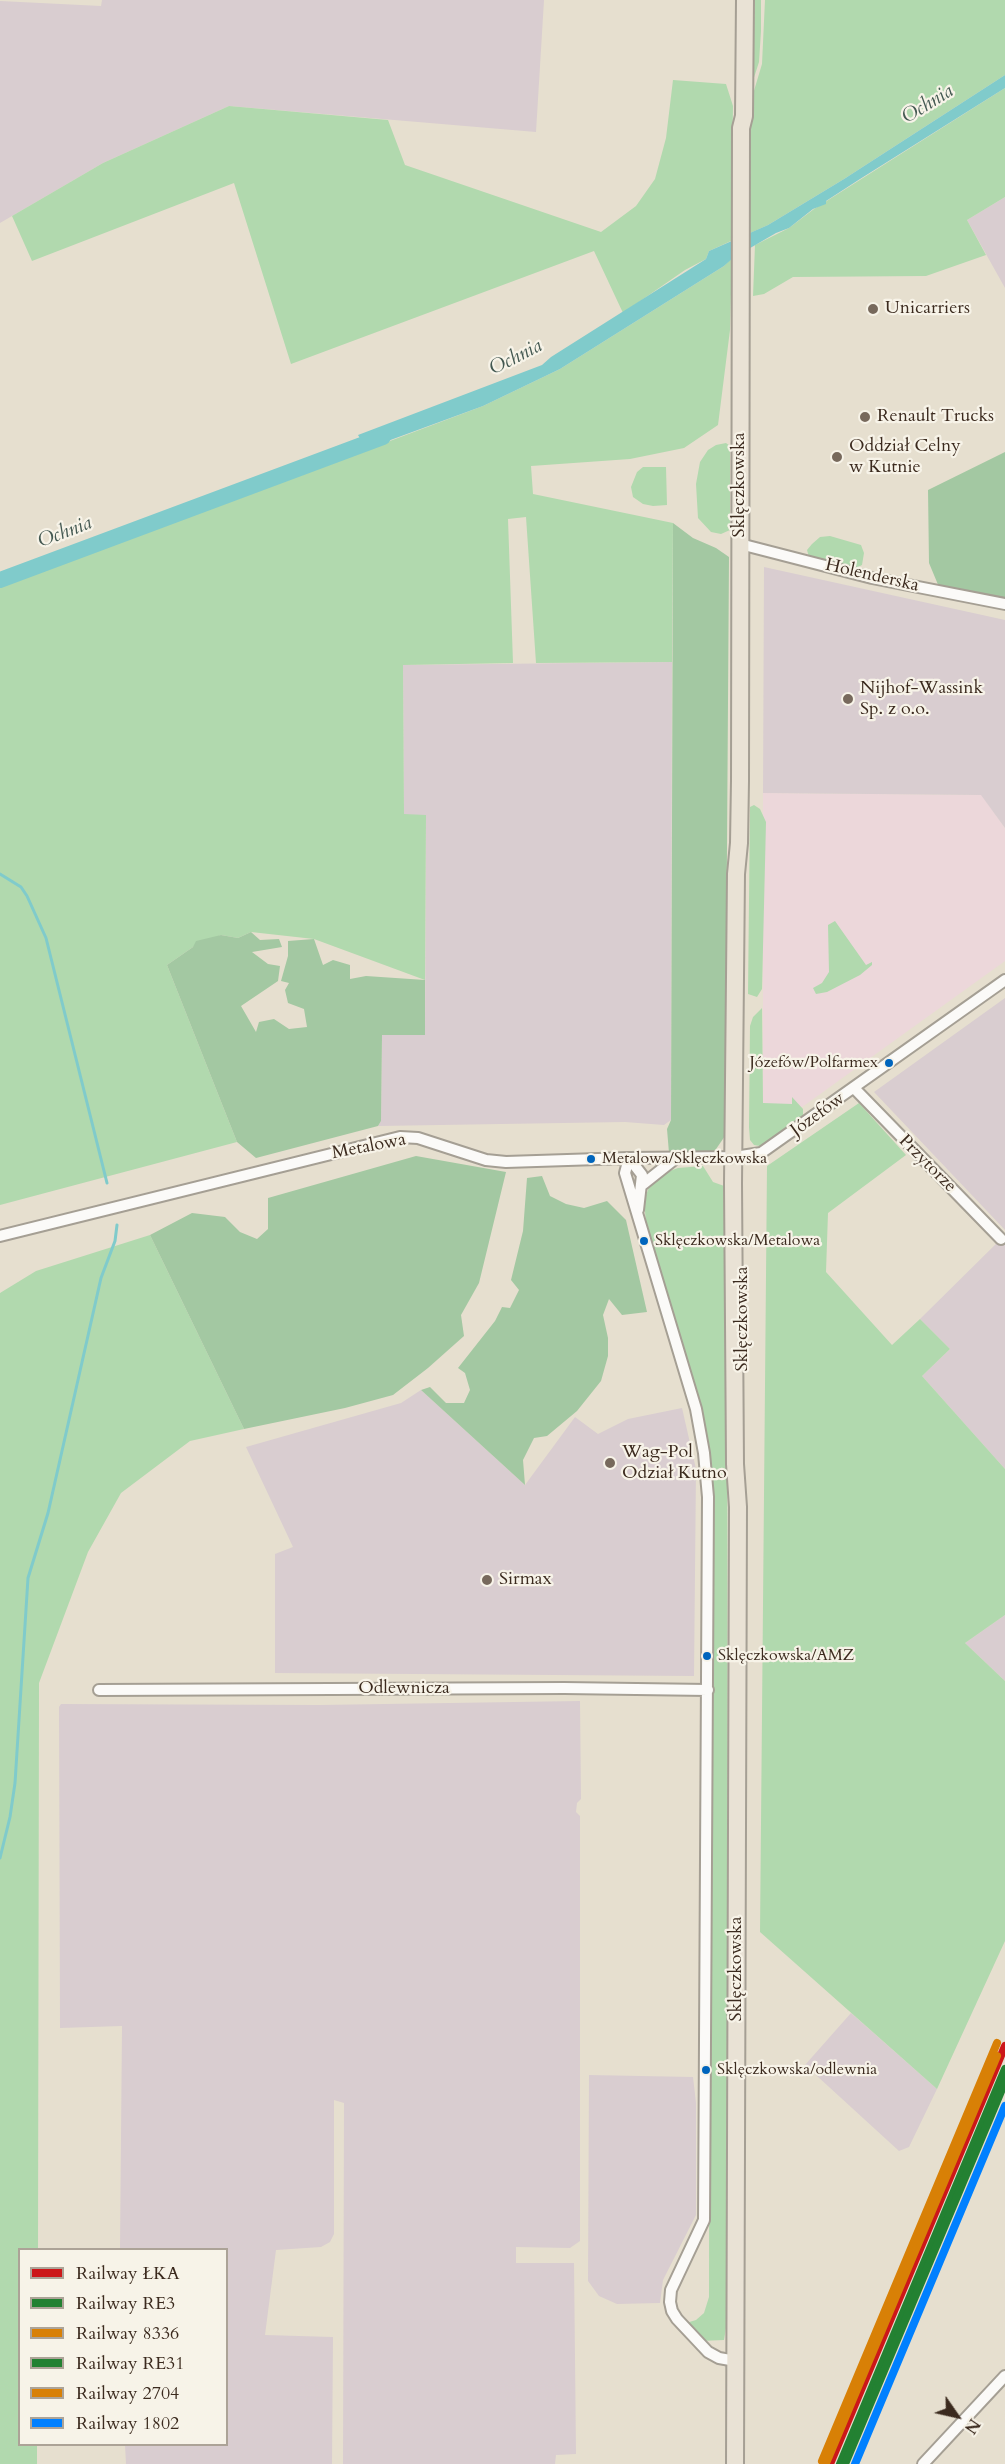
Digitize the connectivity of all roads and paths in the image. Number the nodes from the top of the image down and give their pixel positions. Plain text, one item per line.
1 (736, 0) edge
2 (745, 0) edge
3 (741, 128) junction
4 (740, 544) junction
5 (1005, 604) edge
6 (1005, 980) edge
7 (854, 1088) junction
8 (739, 1157) junction
9 (629, 1158) junction
10 (676, 1158) junction
11 (642, 1185) junction
12 (638, 1210) junction
13 (0, 1236) edge
14 (1001, 1239) dead end
15 (99, 1690) dead end
16 (708, 1690) junction
17 (736, 2361) junction
18 (1005, 2376) edge
19 (734, 2430) junction
20 (727, 2464) edge
21 (735, 2464) edge
22 (923, 2464) edge

1 - 3 main road, Sklęczkowska
2 - 3 main road, Sklęczkowska
3 - 4 main road, Sklęczkowska
4 - 5 street, Holenderska
4 - 8 main road, Sklęczkowska
6 - 7 street, Józefów
7 - 8 street, Józefów
7 - 14 street, Przytorze
8 - 10 street, Metalowa
8 - 17 main road, Sklęczkowska
9 - 10 street, Metalowa
9 - 11 street
9 - 12 street
9 - 13 street, Metalowa
10 - 11 street
11 - 12 street
12 - 16 street
15 - 16 street, Odlewnicza
16 - 17 street
17 - 19 main road, Sklęczkowska
18 - 22 street
19 - 20 main road, Sklęczkowska
19 - 21 main road, Sklęczkowska

